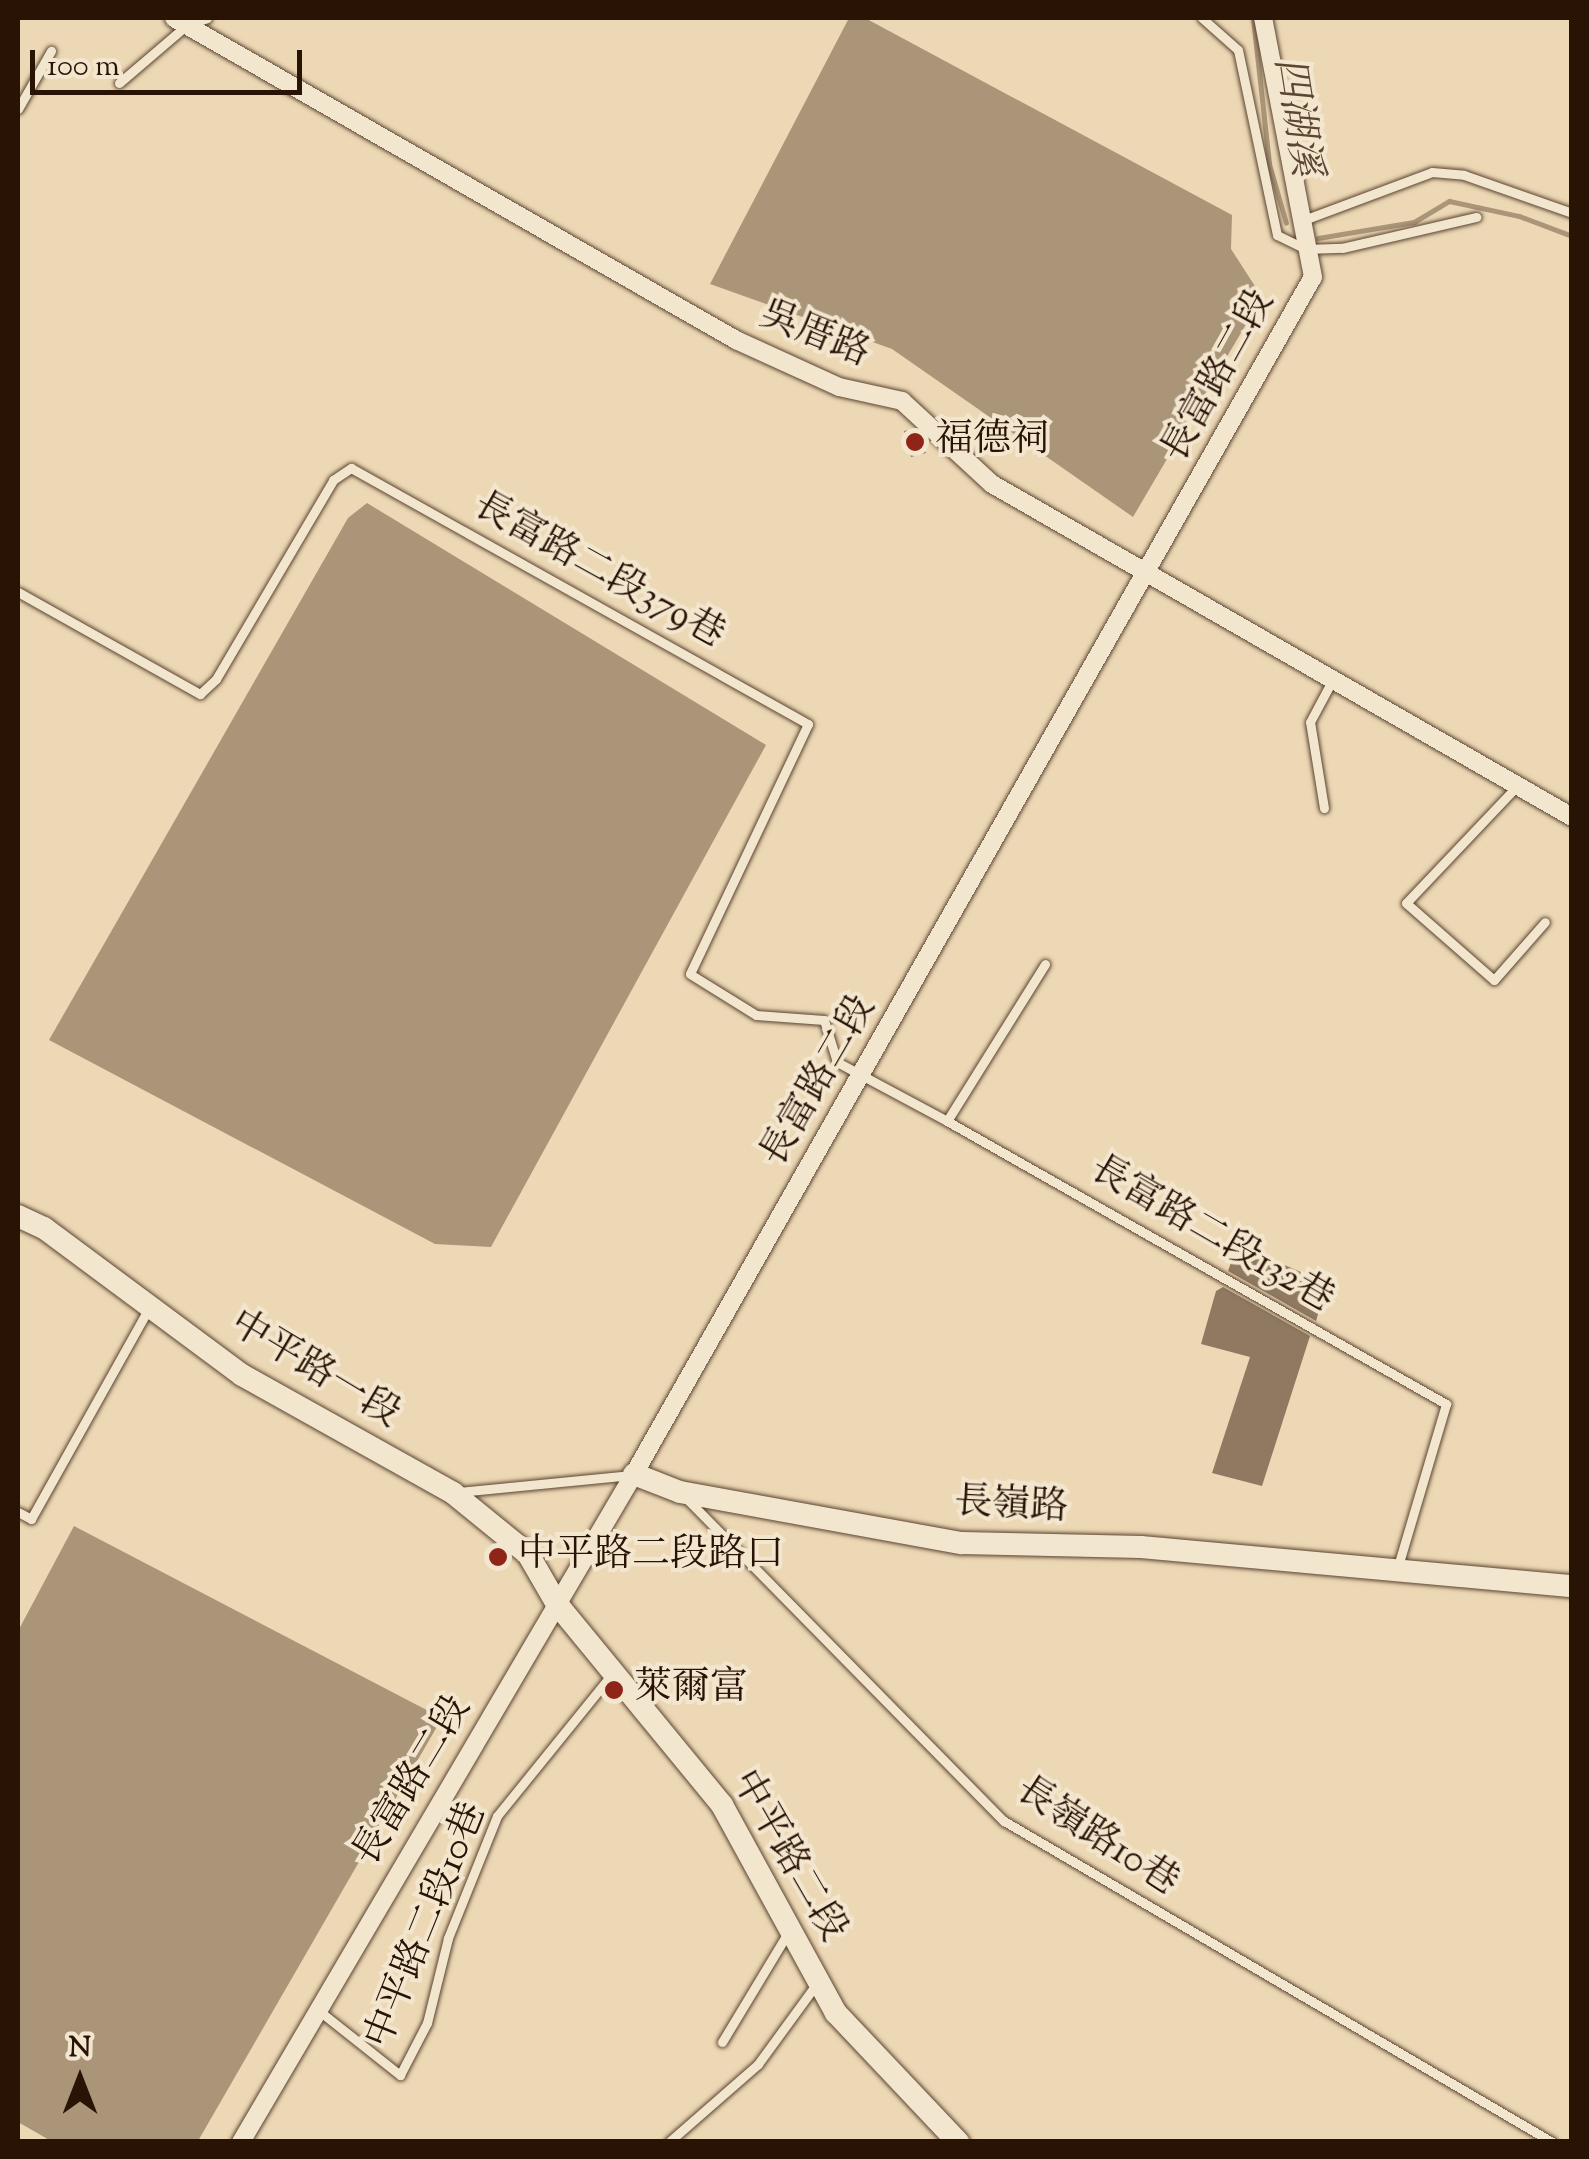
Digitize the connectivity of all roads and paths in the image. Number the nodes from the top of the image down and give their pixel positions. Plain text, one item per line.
1 (207, 18) edge
2 (1202, 18) edge
3 (1263, 18) edge
4 (180, 21) edge
5 (51, 51) dead end
6 (120, 83) dead end
7 (18, 109) edge
8 (1572, 213) edge
9 (1476, 217) dead end
10 (1299, 222) junction
11 (1306, 249) junction
12 (1149, 571) junction
13 (18, 592) edge
14 (1333, 679) junction
15 (1516, 786) junction
16 (1324, 808) dead end
17 (1572, 817) edge
18 (1545, 922) dead end
19 (1045, 964) dead end
20 (863, 1072) junction
21 (947, 1121) junction
22 (18, 1216) edge
23 (150, 1306) junction
24 (634, 1474) junction
25 (453, 1492) junction
26 (680, 1492) junction
27 (18, 1512) edge
28 (1396, 1571) junction
29 (1572, 1586) edge
30 (557, 1604) junction
31 (614, 1671) junction
32 (791, 1929) junction
33 (819, 1981) junction
34 (318, 2010) junction
35 (722, 2042) dead end
36 (241, 2142) edge
37 (669, 2142) edge
38 (958, 2142) edge
39 (1552, 2142) edge

1 - 4 lane
2 - 11 lane
3 - 10 street, 長富路二段
4 - 6 lane
4 - 12 street, 吳厝路
5 - 7 lane
8 - 10 lane
9 - 11 lane
10 - 11 street, 長富路二段
11 - 12 street, 長富路二段
12 - 14 street, 吳厝路
12 - 20 street, 長富路二段
13 - 20 lane, 長富路二段379巷
14 - 15 street, 吳厝路
14 - 16 lane
15 - 17 street, 吳厝路
15 - 18 lane
19 - 21 lane
20 - 21 lane, 長富路二段132巷
20 - 24 street, 長富路二段
21 - 28 lane, 長富路二段132巷
22 - 23 street, 中平路一段
23 - 25 street, 中平路一段
23 - 27 lane
24 - 25 lane, 長嶺路
24 - 26 street, 長嶺路
24 - 30 street, 長富路二段
25 - 30 street, 中平路一段
26 - 28 street, 長嶺路
26 - 39 lane, 長嶺路10巷
28 - 29 street, 長嶺路
30 - 31 street, 中平路二段
30 - 34 street, 長富路二段
31 - 32 street, 中平路二段
31 - 34 lane, 中平路二段10巷
32 - 33 street, 中平路二段
32 - 35 lane
33 - 37 lane
33 - 38 street, 中平路二段
34 - 36 street, 長富路二段

